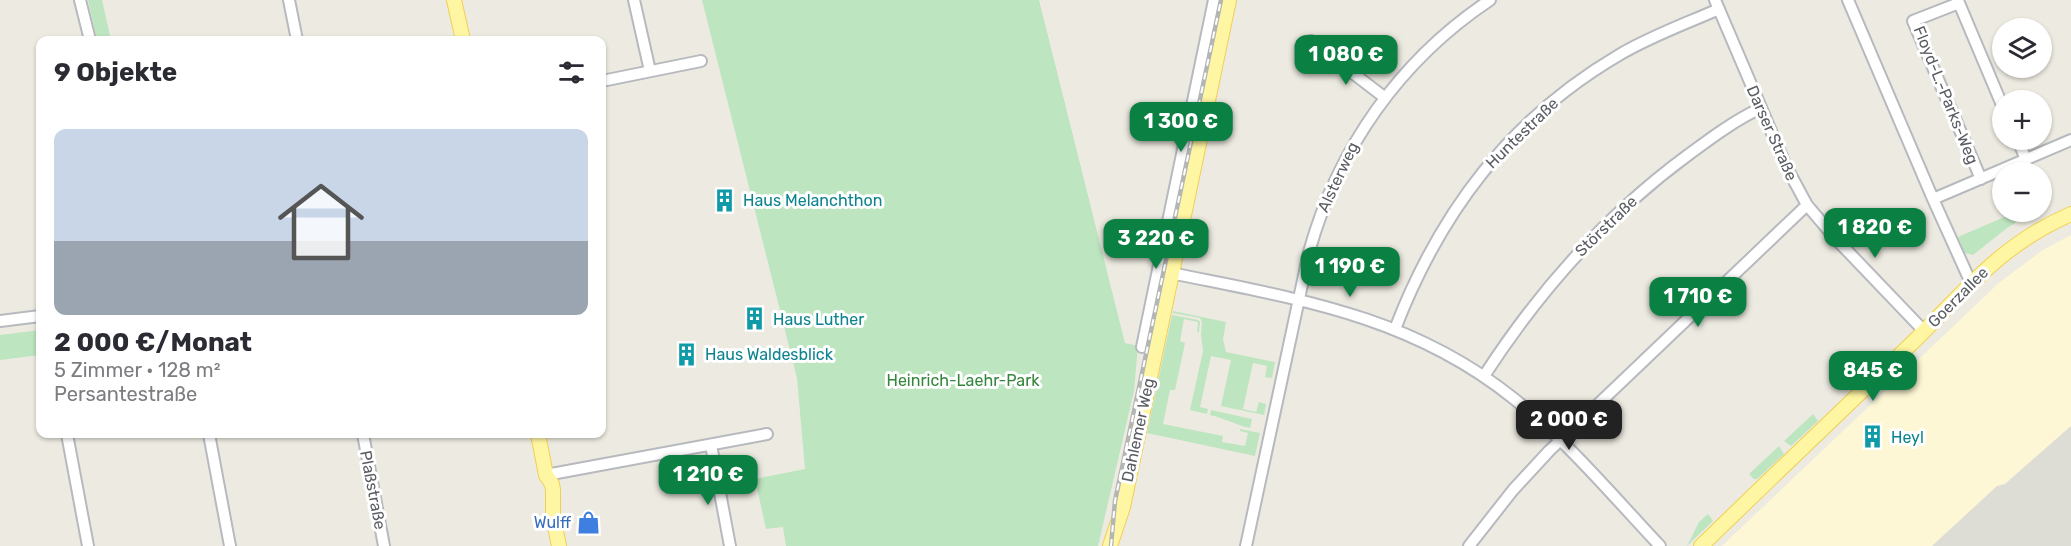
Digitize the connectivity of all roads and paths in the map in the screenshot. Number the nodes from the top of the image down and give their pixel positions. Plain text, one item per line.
1 (80, 0) edge
2 (289, 0) edge
3 (454, 0) edge
4 (634, 0) edge
5 (1214, 0) edge
6 (1229, 0) edge
7 (1490, 0) edge
8 (1848, 0) edge
9 (1717, 5) edge
10 (1208, 25) junction
11 (1223, 28) junction
12 (89, 36) edge
13 (296, 36) edge
14 (462, 36) edge
15 (1311, 41) dead end
16 (1204, 44) junction
17 (1219, 47) junction
18 (701, 61) dead end
19 (650, 70) junction
20 (1198, 70) junction
21 (1213, 72) junction
22 (606, 80) edge
23 (1996, 90) edge
24 (1193, 95) junction
25 (1384, 97) junction
26 (1208, 98) junction
27 (1761, 108) junction
28 (1190, 109) junction
29 (1205, 112) junction
30 (2071, 141) edge
31 (2022, 150) edge
32 (2026, 160) junction
33 (1177, 176) junction
34 (1191, 179) junction
35 (1981, 179) junction
36 (1933, 199) junction
37 (1807, 205) junction
38 (2071, 214) edge
39 (1162, 247) junction
40 (1176, 250) junction
41 (1171, 273) junction
42 (1971, 283) junction
43 (1298, 300) junction
44 (1156, 312) junction
45 (36, 316) edge
46 (0, 321) edge
47 (1395, 329) junction
48 (1924, 331) junction
49 (1142, 346) dead end
50 (1484, 376) junction
51 (767, 434) dead end
52 (68, 438) edge
53 (210, 438) edge
54 (364, 438) edge
55 (539, 438) edge
56 (1559, 440) junction
57 (711, 445) junction
58 (546, 476) junction
59 (88, 546) edge
60 (230, 546) edge
61 (384, 546) edge
62 (559, 546) edge
63 (730, 546) edge
64 (1110, 546) edge
65 (1246, 546) edge
66 (1469, 546) edge
67 (1660, 546) edge
68 (1701, 546) edge

1 - 12 street
2 - 13 street
3 - 14 main road
4 - 19 street
5 - 10 street, Dahlemer Weg
6 - 11 main road, Dahlemer Weg
7 - 25 street, Alsterweg
8 - 36 street
9 - 27 street, Darser Straße
9 - 47 street, Huntestraße
10 - 11 street
10 - 16 street, Dahlemer Weg
11 - 17 main road, Dahlemer Weg
15 - 25 street
16 - 17 street
16 - 20 street, Dahlemer Weg
17 - 21 main road, Dahlemer Weg
18 - 19 street
19 - 22 street
20 - 21 street
20 - 24 street, Dahlemer Weg
21 - 26 main road, Dahlemer Weg
23 - 35 street, Floyd-L.-Parks-Weg
24 - 26 street
24 - 28 street, Dahlemer Weg
25 - 43 street, Alsterweg
26 - 29 main road, Dahlemer Weg
27 - 37 street, Darser Straße
27 - 50 street, Störstraße
28 - 29 street
28 - 33 street, Dahlemer Weg
29 - 34 main road, Dahlemer Weg
30 - 32 street, Floyd-L.-Parks-Weg
31 - 32 street
32 - 35 street, Floyd-L.-Parks-Weg
33 - 34 street
33 - 39 street, Dahlemer Weg
34 - 40 main road, Dahlemer Weg
35 - 36 street, Floyd-L.-Parks-Weg
36 - 42 street
37 - 48 street, Darser Straße
37 - 56 street
38 - 42 main road, Goerzallee
39 - 40 street
39 - 44 street, Dahlemer Weg
40 - 41 main road, Dahlemer Weg
41 - 43 street
41 - 44 main road, Dahlemer Weg
42 - 48 main road, Goerzallee
43 - 47 street
43 - 65 street, Alsterweg
44 - 49 street, Dahlemer Weg
44 - 64 main road, Dahlemer Weg
45 - 46 street
47 - 50 street
48 - 68 main road, Goerzallee
50 - 56 street
51 - 57 street
52 - 59 street
53 - 60 street
54 - 61 street, Plaßstraße
55 - 58 main road
56 - 66 street
56 - 67 street
57 - 58 street
57 - 63 street
58 - 62 main road

